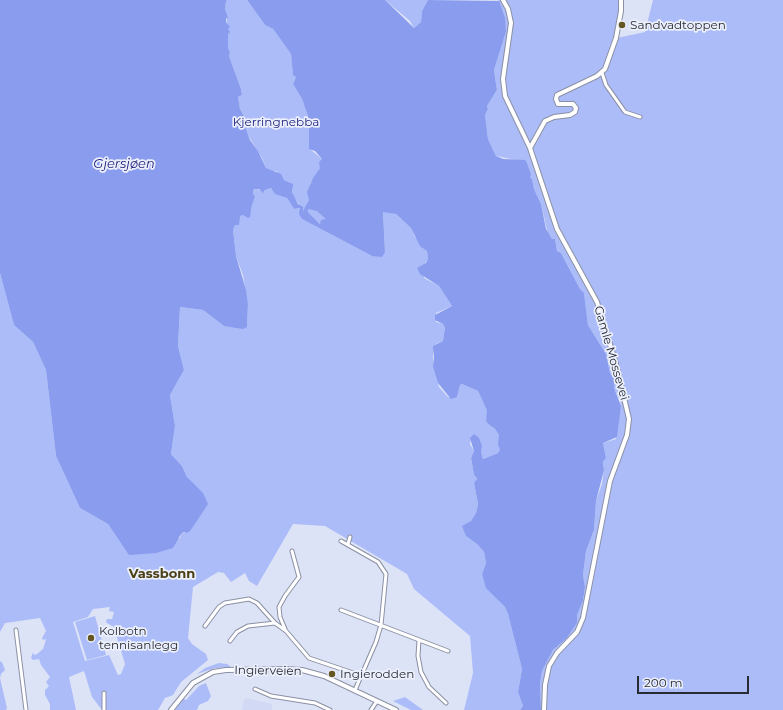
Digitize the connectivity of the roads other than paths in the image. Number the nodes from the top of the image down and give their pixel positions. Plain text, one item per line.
1 (503, 0) edge
2 (621, 0) edge
3 (602, 73) junction
4 (640, 117) dead end
5 (530, 148) junction
6 (350, 536) dead end
7 (342, 541) dead end
8 (348, 544) junction
9 (292, 551) dead end
10 (341, 610) dead end
11 (275, 623) junction
12 (381, 625) junction
13 (205, 626) dead end
14 (16, 630) dead end
15 (286, 631) junction
16 (419, 640) junction
17 (230, 641) dead end
18 (448, 651) dead end
19 (362, 676) junction
20 (254, 689) dead end
21 (355, 690) junction
22 (104, 694) dead end
23 (377, 701) junction
24 (446, 703) dead end
25 (26, 710) edge
26 (104, 710) edge
27 (171, 710) edge
28 (330, 710) edge
29 (371, 710) edge
30 (396, 710) edge
31 (544, 710) edge

1 - 5 main road, Gamle Mossevei
2 - 3 main road
3 - 4 street
3 - 5 main road
5 - 31 main road, Gamle Mossevei
6 - 8 street
7 - 8 street
8 - 12 street
9 - 15 street
10 - 12 street
11 - 13 street
11 - 15 street
11 - 17 street
12 - 16 street
12 - 19 street
14 - 25 street
15 - 19 street
16 - 18 street
16 - 24 street
19 - 21 street
20 - 28 street
21 - 23 main road, Ingierveien
21 - 27 main road, Ingierveien
22 - 26 street
23 - 29 street
23 - 30 main road, Ingierveien

